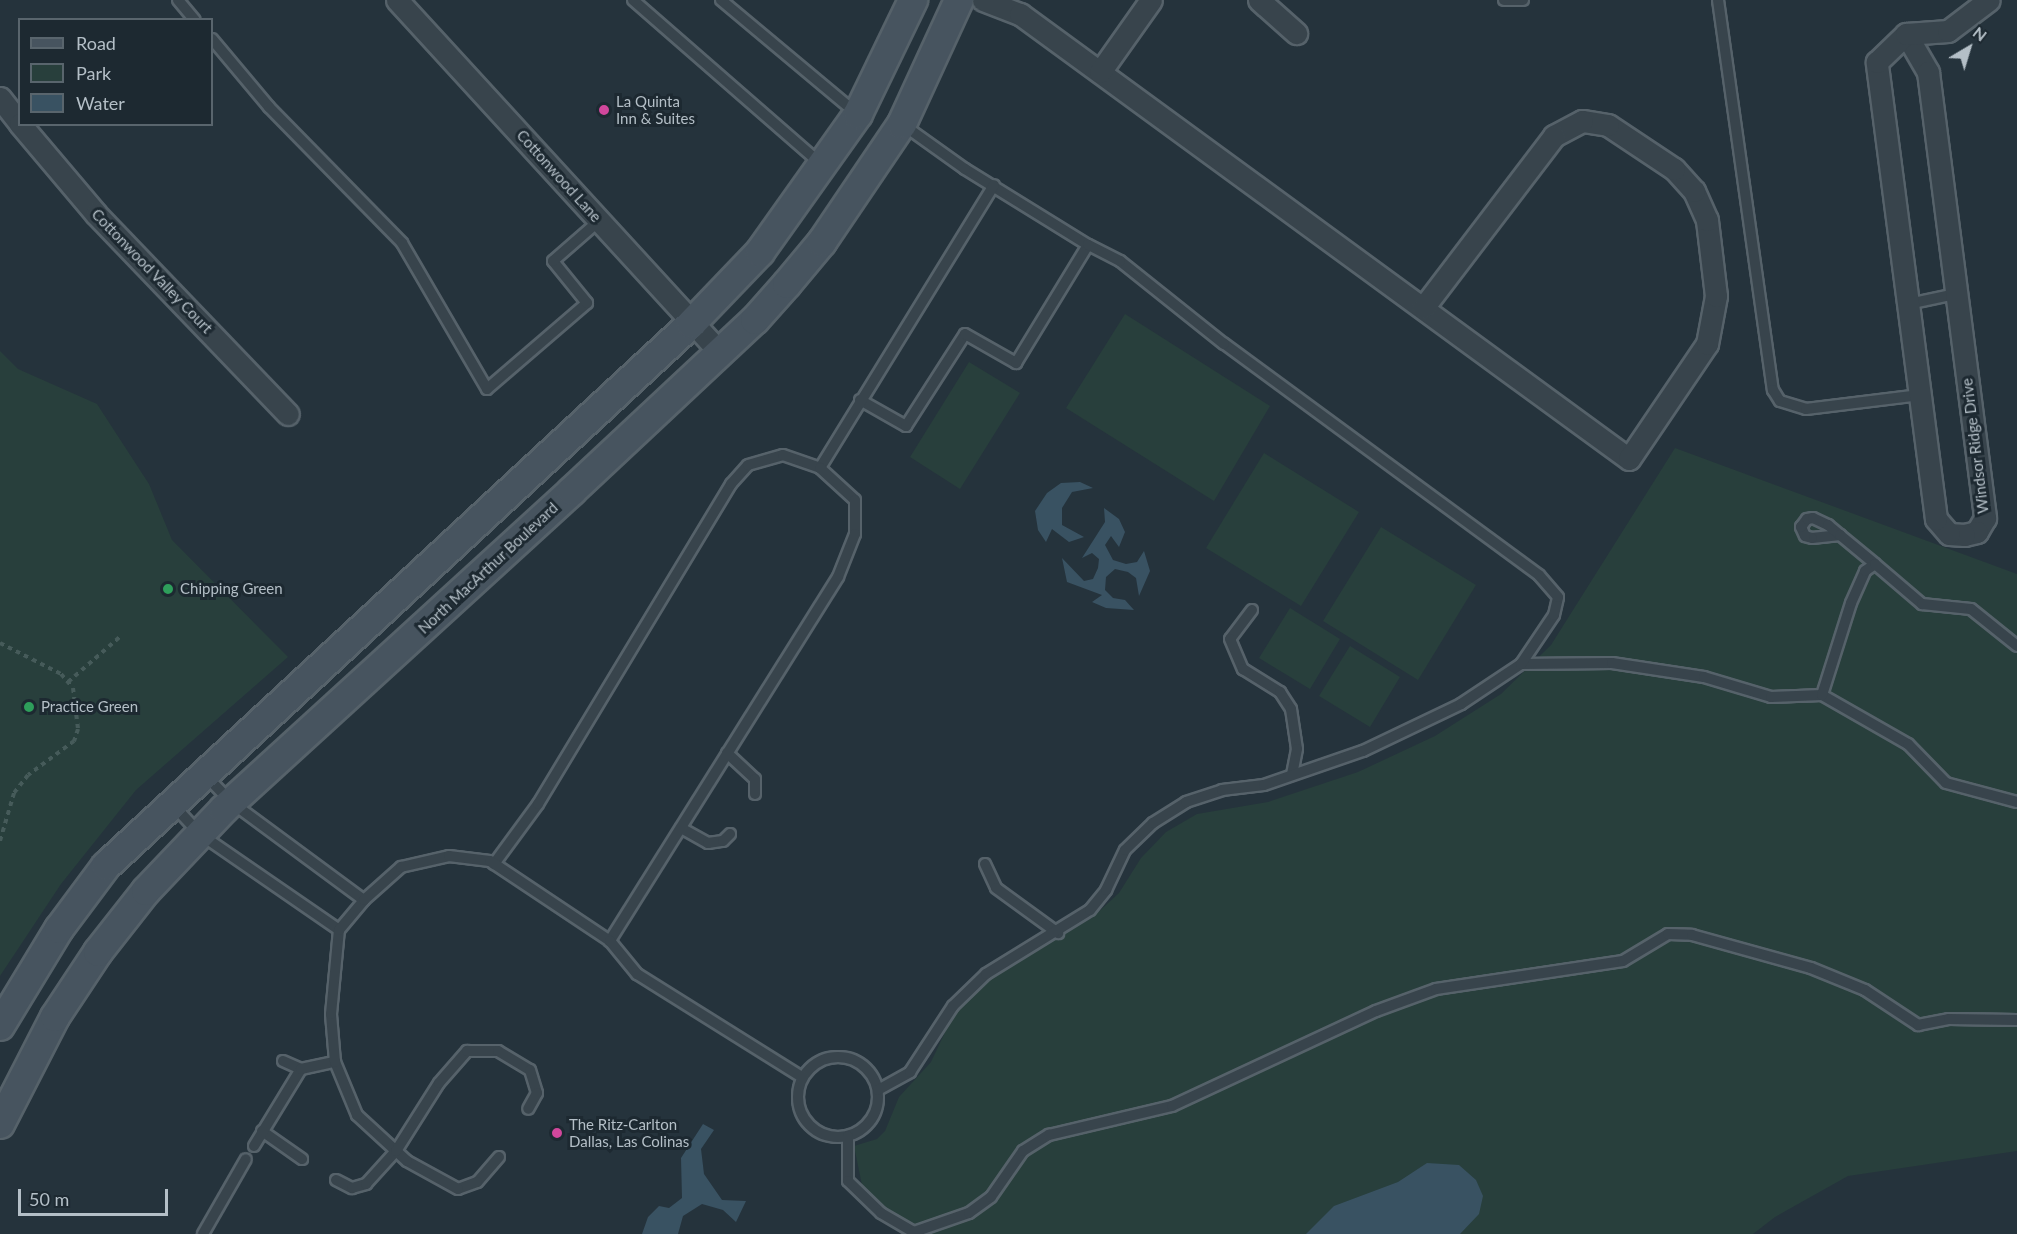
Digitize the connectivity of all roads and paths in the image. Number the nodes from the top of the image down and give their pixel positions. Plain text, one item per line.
1 (178, 0) edge
2 (397, 0) edge
3 (633, 0) edge
4 (721, 0) edge
5 (913, 0) edge
6 (959, 0) edge
7 (983, 0) edge
8 (1151, 0) edge
9 (1259, 0) edge
10 (1504, 0) edge
11 (1524, 0) edge
12 (1718, 0) edge
13 (1989, 0) edge
14 (193, 18) edge
15 (1296, 33) dead end
16 (1906, 34) junction
17 (213, 40) edge
18 (1100, 72) junction
19 (0, 98) edge
20 (858, 114) junction
21 (18, 121) edge
22 (902, 124) junction
23 (22, 126) edge
24 (824, 167) junction
25 (994, 185) junction
26 (600, 220) junction
27 (1088, 245) junction
28 (1956, 294) junction
29 (1908, 304) junction
30 (1423, 308) junction
31 (691, 324) junction
32 (720, 353) junction
33 (1920, 395) junction
34 (860, 400) junction
35 (288, 414) dead end
36 (820, 468) junction
37 (1840, 535) dead end
38 (1875, 564) junction
39 (1252, 610) dead end
40 (121, 636) dead end
41 (0, 643) edge
42 (2017, 646) edge
43 (1521, 664) junction
44 (68, 682) junction
45 (1822, 695) junction
46 (727, 753) junction
47 (203, 773) junction
48 (1292, 775) junction
49 (755, 794) dead end
50 (231, 802) junction
51 (2017, 802) edge
52 (171, 804) junction
53 (681, 828) junction
54 (200, 834) junction
55 (730, 834) dead end
56 (0, 841) edge
57 (494, 864) junction
58 (985, 864) dead end
59 (363, 900) junction
60 (339, 930) junction
61 (1058, 933) junction
62 (610, 941) junction
63 (2017, 1020) edge
64 (0, 1026) edge
65 (283, 1061) dead end
66 (335, 1062) junction
67 (302, 1070) junction
68 (802, 1077) junction
69 (878, 1090) junction
70 (528, 1109) dead end
71 (0, 1124) edge
72 (262, 1131) junction
73 (848, 1136) junction
74 (254, 1146) dead end
75 (396, 1151) junction
76 (499, 1157) dead end
77 (246, 1159) dead end
78 (303, 1159) dead end
79 (336, 1180) dead end
80 (915, 1233) edge
81 (203, 1234) edge

1 - 14 lane
2 - 26 street, Cottonwood Lane
3 - 24 lane
4 - 20 lane
5 - 20 main road
6 - 22 main road, North MacArthur Boulevard
7 - 18 street
8 - 18 street
9 - 15 street
10 - 11 lane
12 - 33 lane
13 - 16 street
16 - 28 street, Windsor Ridge Drive
16 - 29 street, Windsor Ridge Drive
17 - 26 lane
18 - 30 street
19 - 21 street, Cottonwood Valley Court
20 - 24 main road
22 - 25 lane
22 - 32 main road, North MacArthur Boulevard
23 - 35 street, Cottonwood Valley Court
24 - 31 main road
25 - 27 lane
25 - 34 lane
26 - 31 street, Cottonwood Lane
27 - 34 lane
27 - 43 lane
28 - 29 lane
28 - 33 street, Windsor Ridge Drive
29 - 33 street, Windsor Ridge Drive
30 - 30 street
31 - 32 street, Cottonwood Lane
31 - 47 main road
32 - 50 main road, North MacArthur Boulevard
34 - 36 lane
36 - 46 lane
36 - 57 lane
37 - 38 lane
38 - 42 lane
38 - 45 lane
39 - 48 lane
40 - 44 path
41 - 44 path
43 - 45 lane
43 - 48 lane
44 - 56 path
45 - 51 lane
46 - 49 lane
46 - 53 lane
47 - 50 lane
47 - 52 main road
48 - 61 lane
50 - 54 main road, North MacArthur Boulevard
50 - 59 lane
52 - 54 lane
52 - 64 main road
53 - 55 lane
53 - 62 lane
54 - 60 lane
54 - 71 main road, North MacArthur Boulevard
57 - 59 lane
57 - 62 lane
58 - 61 lane
59 - 60 lane
60 - 66 lane
61 - 69 lane
62 - 68 lane
63 - 80 lane
65 - 67 lane
66 - 67 lane
66 - 75 lane
67 - 72 lane
68 - 69 lane
68 - 73 lane
69 - 73 lane
70 - 75 lane
72 - 74 lane
72 - 78 lane
73 - 80 lane
75 - 76 lane
75 - 79 lane
77 - 81 lane

